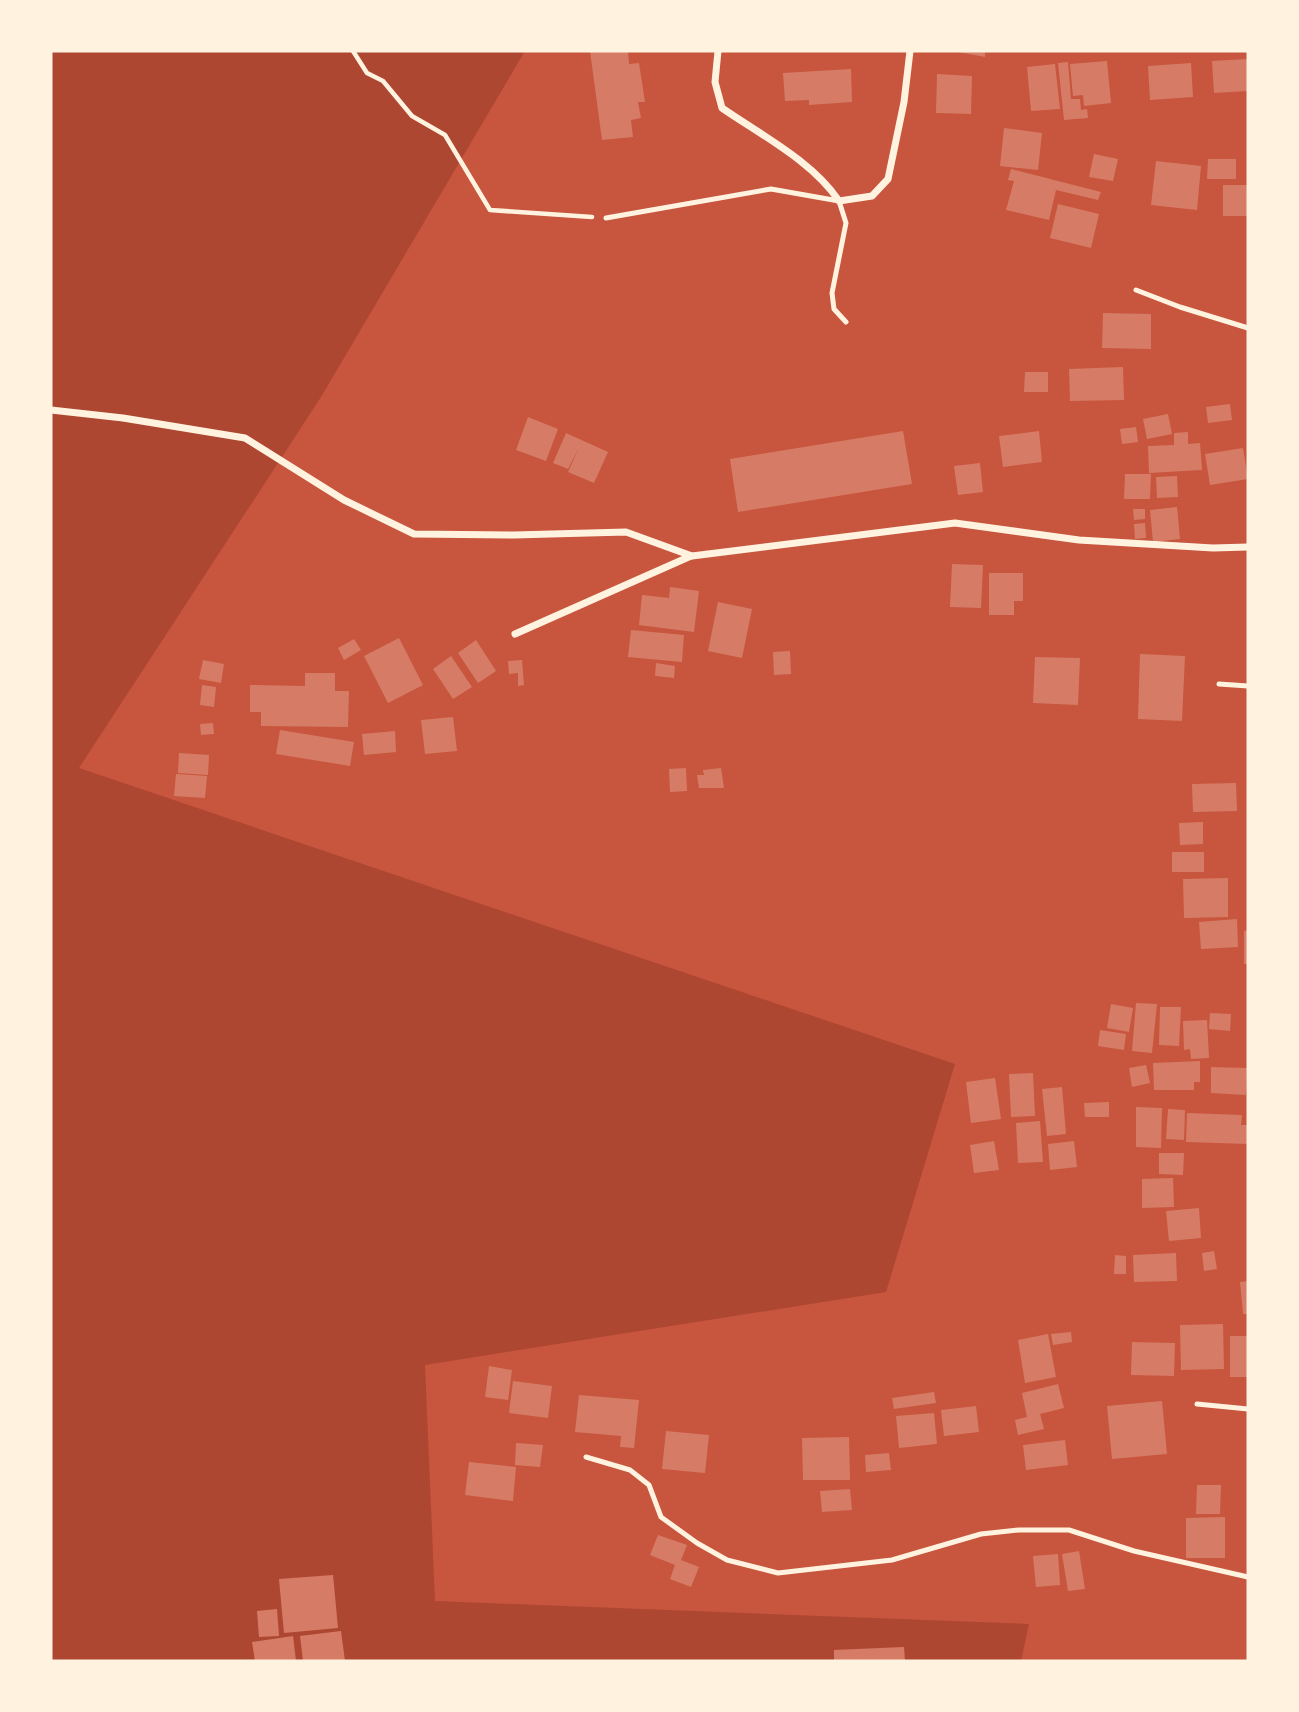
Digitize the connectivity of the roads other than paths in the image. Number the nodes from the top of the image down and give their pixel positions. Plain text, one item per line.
1 (718, 51) edge
2 (911, 51) edge
3 (839, 201) junction
4 (606, 218) road end
5 (1136, 290) dead end
6 (846, 322) dead end
7 (1248, 328) edge
8 (51, 410) edge
9 (1248, 547) edge
10 (692, 556) junction
11 (515, 634) dead end
12 (1219, 684) dead end
13 (1248, 686) edge
14 (1197, 1404) dead end
15 (1248, 1409) edge
16 (586, 1457) dead end
17 (1248, 1577) edge

1 - 3 street
2 - 3 street
3 - 4 lane
3 - 6 lane
5 - 7 lane
8 - 10 street
9 - 10 street
10 - 11 street
12 - 13 lane
14 - 15 lane
16 - 17 lane

